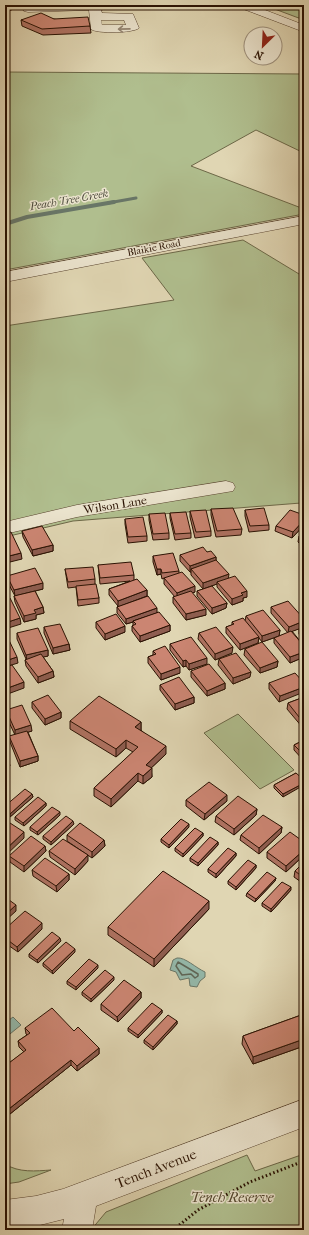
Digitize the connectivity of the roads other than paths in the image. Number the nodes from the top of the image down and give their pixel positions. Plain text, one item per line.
1 (27, 5) edge
2 (124, 5) edge
3 (242, 5) edge
4 (304, 30) edge
5 (304, 220) edge
6 (5, 277) edge
7 (226, 487) dead end
8 (5, 528) edge
9 (304, 1113) edge
10 (82, 1198) junction
11 (5, 1215) edge
12 (77, 1230) edge

2 -> 1 street
3 - 4 street
5 - 6 street, Blaikie Road
7 - 8 street, Wilson Lane
9 - 10 street, Tench Avenue
10 - 11 street, Tench Avenue
10 - 12 street

